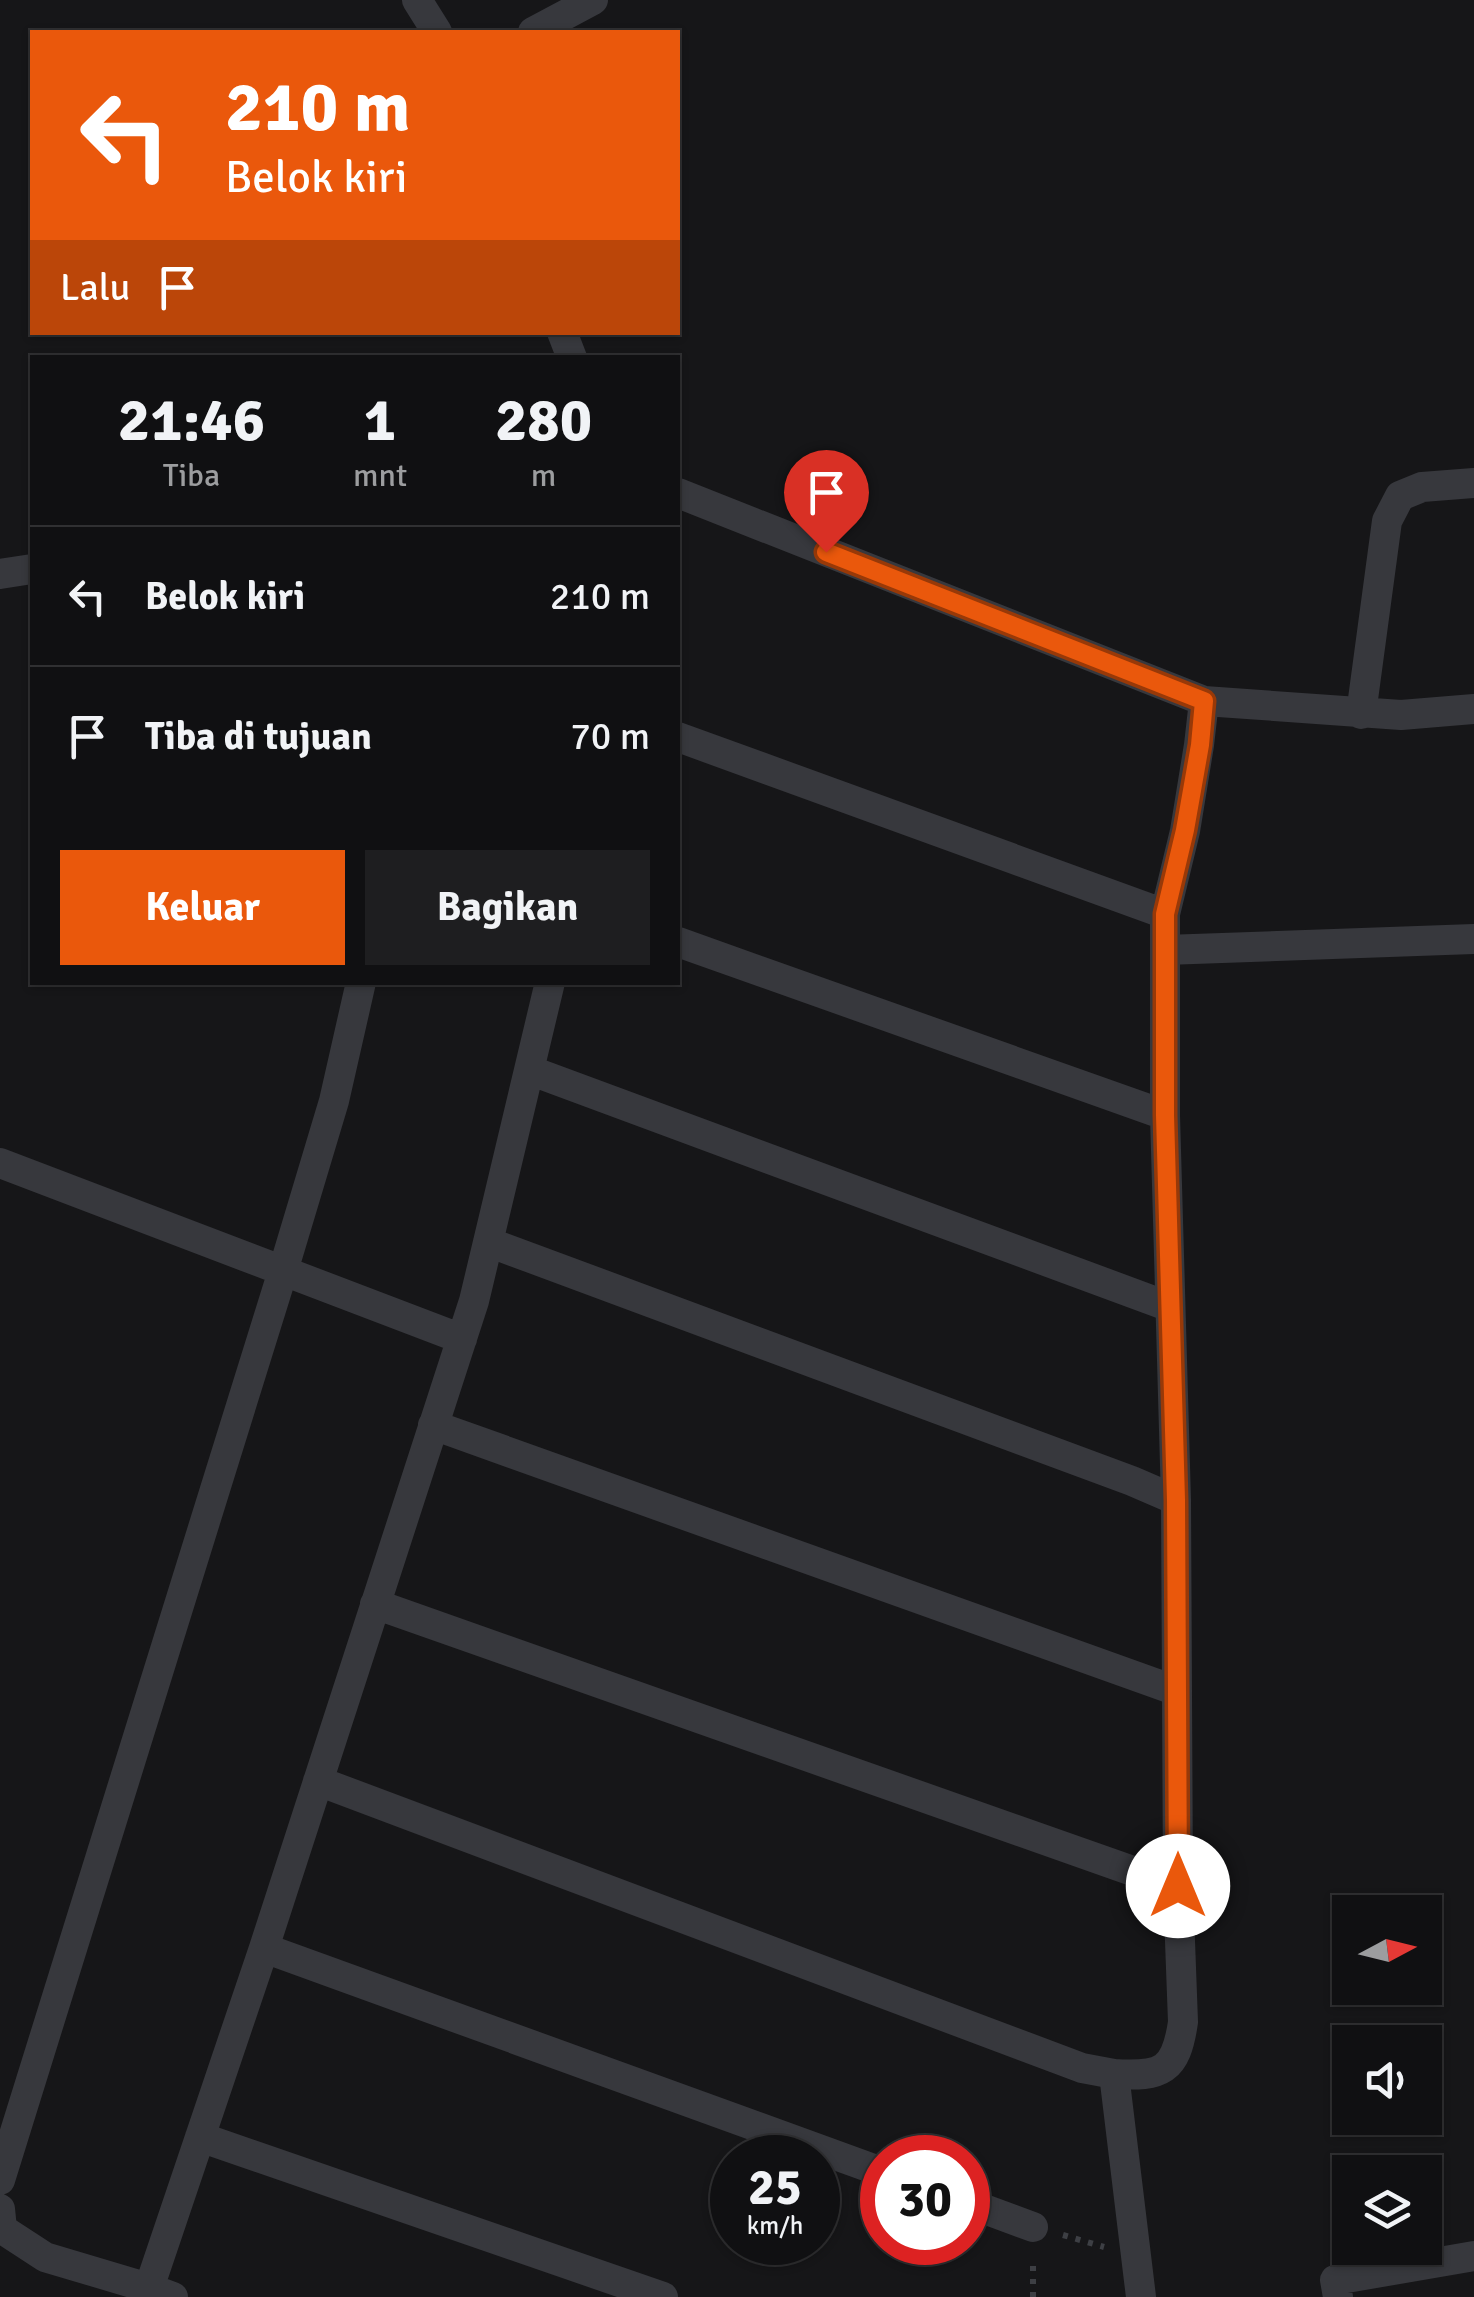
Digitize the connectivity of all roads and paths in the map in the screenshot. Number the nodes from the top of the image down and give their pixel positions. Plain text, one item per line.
1 (417, 0) edge
2 (594, 0) edge
3 (436, 30) edge
4 (538, 30) edge
5 (1474, 483) edge
6 (680, 494) edge
7 (30, 569) edge
8 (0, 574) edge
9 (1204, 701) junction
10 (1474, 709) edge
11 (1361, 714) junction
12 (680, 738) edge
13 (1165, 914) junction
14 (1474, 938) edge
15 (680, 943) edge
16 (1165, 950) junction
17 (360, 985) edge
18 (549, 985) edge
19 (529, 1070) junction
20 (1165, 1115) junction
21 (0, 1163) edge
22 (488, 1242) junction
23 (283, 1271) junction
24 (1170, 1306) junction
25 (462, 1339) junction
26 (434, 1425) junction
27 (1176, 1500) junction
28 (376, 1604) junction
29 (1176, 1691) junction
30 (318, 1781) junction
31 (1178, 1886) junction
32 (264, 1948) junction
33 (1114, 2074) junction
34 (200, 2136) junction
35 (860, 2164) edge
36 (0, 2180) edge
37 (0, 2209) edge
38 (990, 2211) edge
39 (1033, 2227) joint
40 (1136, 2256) junction
41 (1474, 2256) edge
42 (161, 2292) edge
43 (663, 2297) edge
44 (1140, 2297) edge
45 (1338, 2297) edge

1 - 3 street
2 - 4 street
5 - 11 street
6 - 9 street
7 - 8 street
9 - 11 street
9 - 13 street
10 - 11 street
12 - 13 street
13 - 16 street
14 - 16 street
15 - 20 street
16 - 20 street
17 - 23 street
18 - 19 street
19 - 22 street
19 - 24 street
20 - 24 street
21 - 23 street
22 - 25 street
22 - 27 street
23 - 25 street
23 - 36 street
24 - 27 street
25 - 26 street
26 - 28 street
26 - 29 street
27 - 29 street
28 - 30 street
28 - 31 street
29 - 31 street
30 - 32 street
30 - 33 street
31 - 33 street
32 - 34 street
32 - 35 street
33 - 40 street
34 - 42 street
34 - 43 street
37 - 42 street
38 - 39 street
39 - 40 path
40 - 44 street
41 - 45 street

